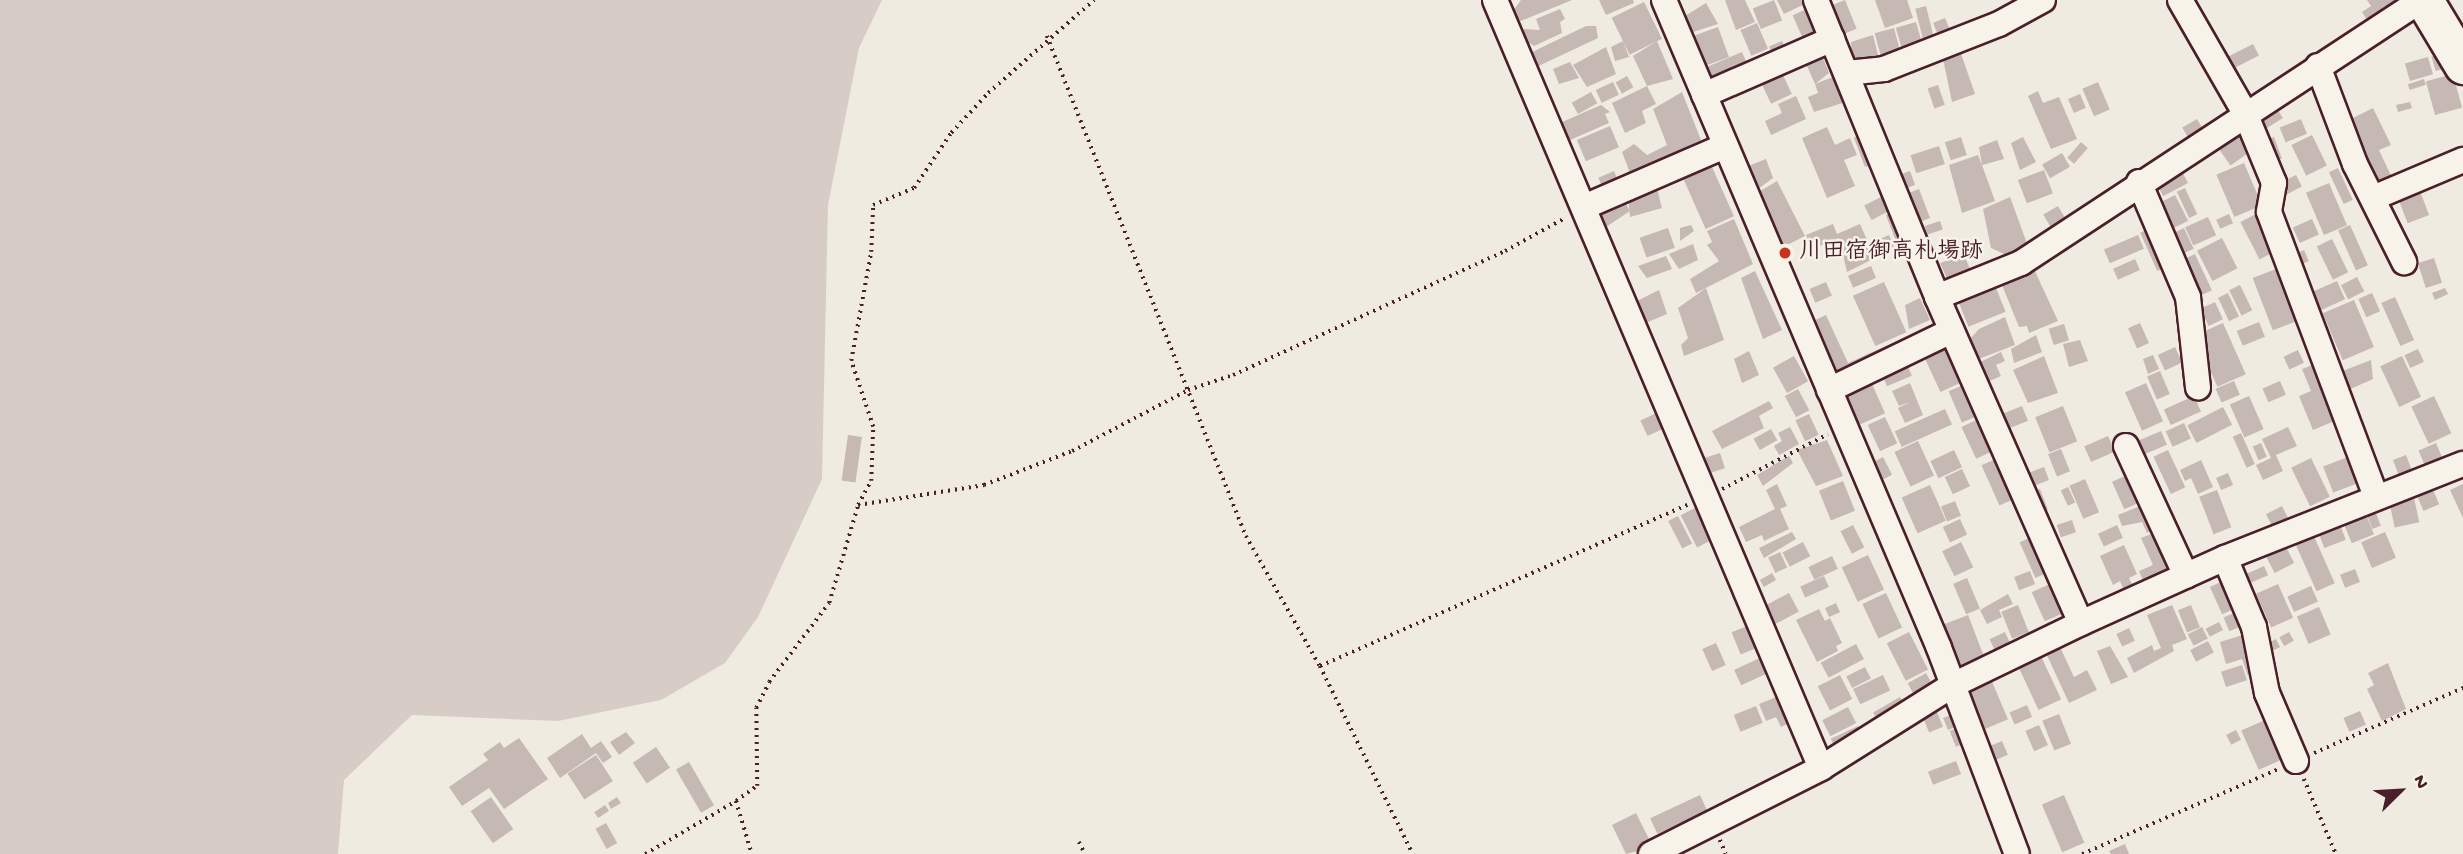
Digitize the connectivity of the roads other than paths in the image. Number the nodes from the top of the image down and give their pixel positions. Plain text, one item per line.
1 (1495, 0) edge
2 (1664, 0) edge
3 (1816, 0) edge
4 (2043, 0) edge
5 (2180, 0) edge
6 (2423, 0) edge
7 (1832, 38) junction
8 (2463, 65) edge
9 (2318, 66) junction
10 (1847, 73) junction
11 (1704, 95) junction
12 (2245, 113) junction
13 (1725, 146) junction
14 (2463, 160) edge
15 (2139, 182) junction
16 (2373, 198) junction
17 (1584, 207) junction
18 (2404, 262) dead end
19 (1937, 297) junction
20 (1951, 331) junction
21 (2198, 387) dead end
22 (1829, 390) junction
23 (2126, 446) dead end
24 (2463, 464) edge
25 (2376, 496) junction
26 (2225, 558) junction
27 (2186, 576) junction
28 (2081, 623) junction
29 (1953, 685) junction
30 (2296, 761) road end
31 (1821, 768) junction
32 (1651, 854) edge
33 (2017, 854) edge

1 - 17 street
2 - 11 street
3 - 7 street
4 - 10 street
5 - 12 street
6 - 8 highway
6 - 9 street
7 - 10 street
7 - 11 street
9 - 12 street
9 - 16 street
10 - 19 street
11 - 13 street
12 - 15 street
12 - 25 street
13 - 17 street
13 - 22 street
14 - 16 street
15 - 19 street
15 - 21 street
16 - 18 street
17 - 31 street
19 - 20 street
20 - 22 street
20 - 28 street
22 - 29 street
23 - 27 street
24 - 25 street
25 - 26 street
26 - 27 street
26 - 30 street
27 - 28 street
28 - 29 street
29 - 31 street
29 - 33 street
31 - 32 street

